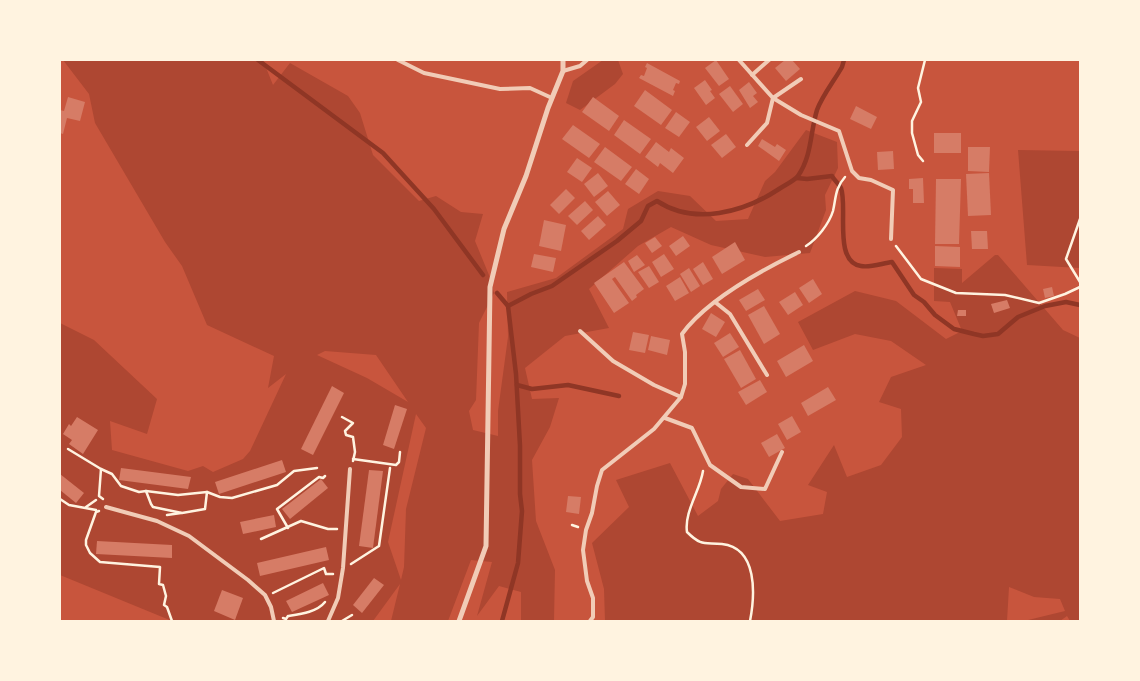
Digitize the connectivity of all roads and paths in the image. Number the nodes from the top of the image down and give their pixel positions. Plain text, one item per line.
1 (398, 60) edge
2 (564, 60) edge
3 (587, 60) edge
4 (739, 60) edge
5 (769, 60) edge
6 (925, 60) edge
7 (563, 71) junction
8 (752, 75) junction
9 (801, 79) dead end
10 (552, 98) junction
11 (773, 98) junction
12 (747, 145) dead end
13 (923, 161) dead end
14 (843, 178) dead end
15 (1080, 219) edge
16 (891, 239) joint
17 (799, 252) joint
18 (1080, 282) edge
19 (1080, 287) edge
20 (715, 302) junction
21 (580, 332) dead end
22 (768, 375) dead end
23 (681, 397) junction
24 (342, 417) dead end
25 (664, 418) junction
26 (68, 449) dead end
27 (400, 452) dead end
28 (782, 452) dead end
29 (356, 460) dead end
30 (708, 460) junction
31 (317, 468) dead end
32 (390, 468) dead end
33 (101, 469) junction
34 (350, 470) joint
35 (325, 476) dead end
36 (146, 491) junction
37 (207, 492) junction
38 (60, 499) edge
39 (96, 500) dead end
40 (104, 500) dead end
41 (86, 507) junction
42 (106, 507) dead end
43 (288, 528) junction
44 (341, 529) dead end
45 (261, 539) dead end
46 (348, 567) dead end
47 (338, 575) dead end
48 (280, 590) dead end
49 (338, 598) junction
50 (352, 614) dead end
51 (282, 617) dead end
52 (172, 621) edge
53 (274, 621) edge
54 (328, 621) edge
55 (342, 621) edge
56 (460, 621) edge
57 (590, 621) edge
58 (750, 621) edge

1 - 10 lane
2 - 7 street
3 - 7 lane
4 - 8 lane
5 - 8 lane
6 - 13 path
7 - 10 street
8 - 11 lane
9 - 11 lane
10 - 56 street
11 - 12 lane
11 - 16 lane
14 - 17 path
15 - 18 path
16 - 19 path
17 - 20 lane
20 - 22 lane
20 - 23 lane
21 - 23 lane
23 - 25 lane
24 - 34 path
25 - 30 lane
25 - 57 lane
26 - 33 path
27 - 29 path
28 - 30 lane
30 - 58 path
31 - 37 path
32 - 46 path
33 - 36 path
33 - 40 path
34 - 49 lane
35 - 43 path
36 - 37 path
36 - 37 path
38 - 41 path
39 - 41 path
41 - 52 path
42 - 53 lane
43 - 44 path
43 - 45 path
47 - 48 path
49 - 51 path
49 - 54 lane
50 - 55 path

